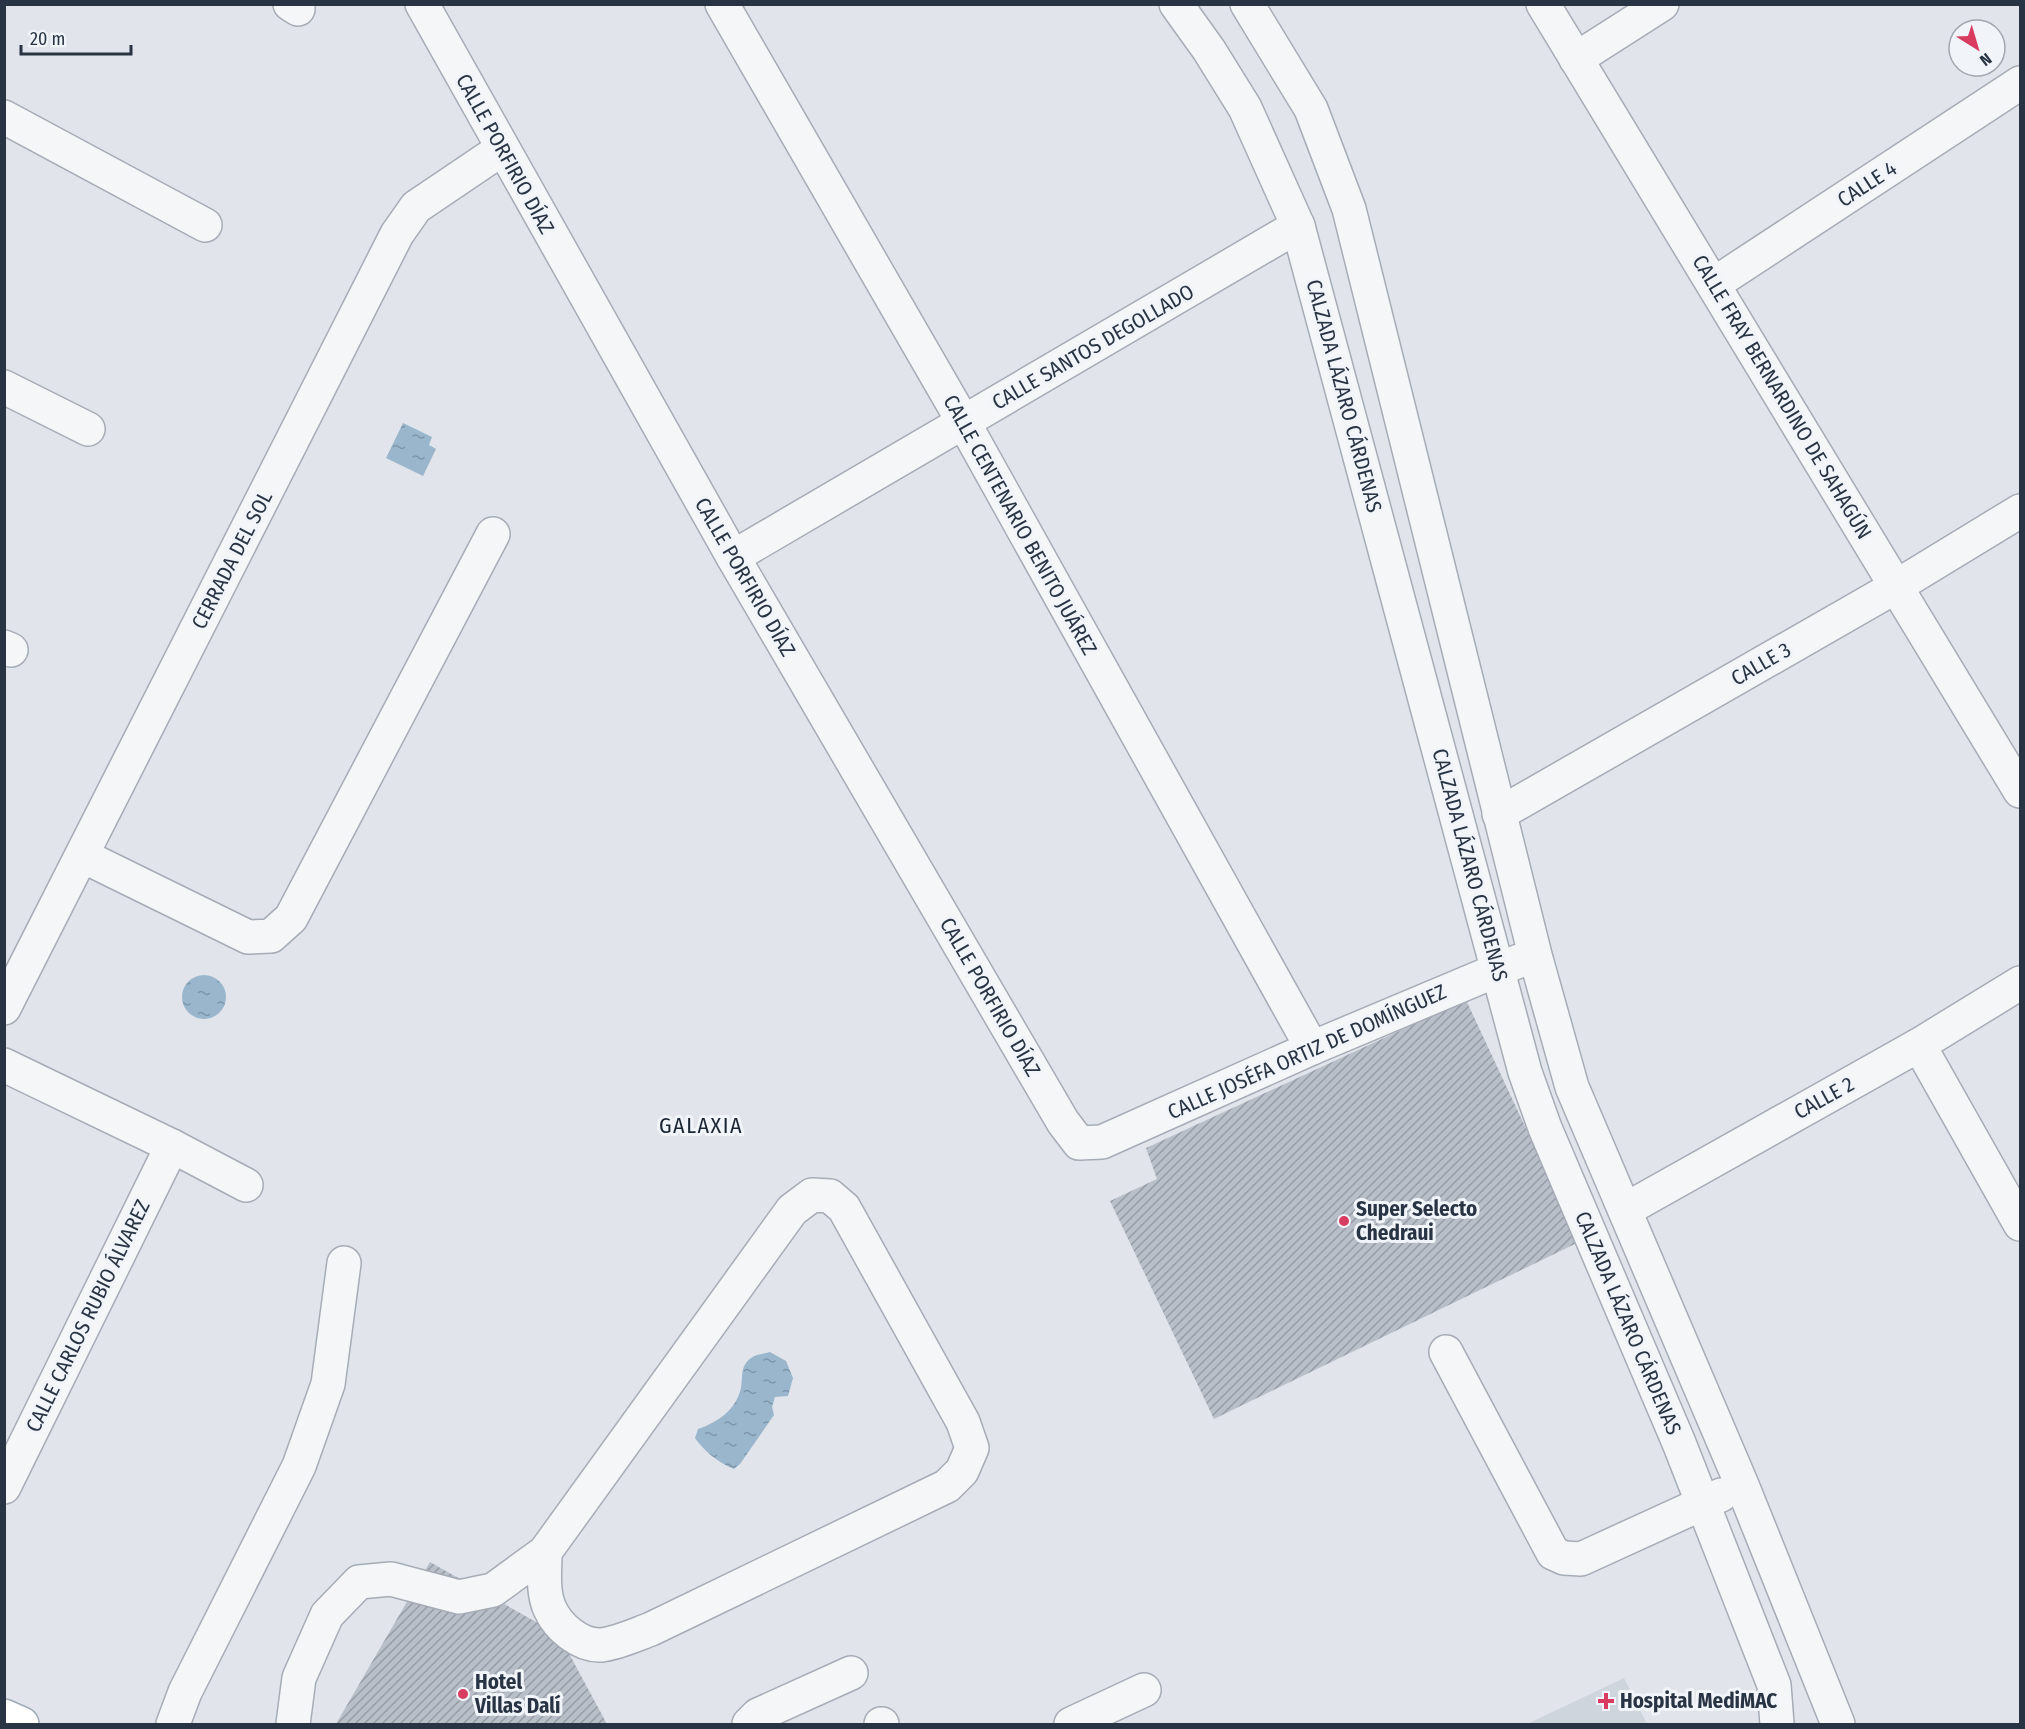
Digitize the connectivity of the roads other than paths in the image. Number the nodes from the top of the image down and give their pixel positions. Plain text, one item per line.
1 (422, 4) edge
2 (722, 4) edge
3 (1176, 4) edge
4 (1247, 4) edge
5 (1543, 4) edge
6 (1662, 4) edge
7 (1576, 59) junction
8 (2020, 83) edge
9 (4, 117) edge
10 (502, 149) junction
11 (204, 225) dead end
12 (1298, 226) junction
13 (1714, 284) junction
14 (4, 387) edge
15 (964, 423) junction
16 (88, 429) dead end
17 (2020, 511) edge
18 (493, 534) dead end
19 (733, 557) junction
20 (1897, 586) junction
21 (2020, 790) edge
22 (1499, 814) junction
23 (83, 856) junction
24 (1534, 955) junction
25 (1498, 969) junction
26 (2020, 983) edge
27 (4, 1008) edge
28 (1918, 1045) junction
29 (1312, 1048) junction
30 (4, 1065) edge
31 (1079, 1143) joint
32 (172, 1146) junction
33 (246, 1185) dead end
34 (1625, 1210) junction
35 (2020, 1224) edge
36 (344, 1263) dead end
37 (1446, 1352) dead end
38 (1742, 1485) junction
39 (4, 1487) edge
40 (1702, 1504) junction
41 (545, 1552) junction
42 (851, 1673) dead end
43 (1144, 1690) dead end
44 (4, 1716) edge
45 (22, 1725) edge
46 (173, 1725) edge
47 (293, 1725) edge
48 (749, 1725) edge
49 (1071, 1725) edge
50 (1777, 1725) edge
51 (1838, 1725) edge

1 - 10 street, CALLE PORFIRIO DÍAZ
2 - 15 street, CALLE CENTENARIO BENITO JUÁREZ
3 - 12 street, CALZADA LÁZARO CÁRDENAS
4 - 22 street, CALZADA LÁZARO CÁRDENAS
5 - 7 street, CALLE FRAY BERNARDINO DE SAHAGÚN
6 - 7 street
7 - 13 street, CALLE FRAY BERNARDINO DE SAHAGÚN
8 - 13 street, CALLE 4
9 - 11 street
10 - 19 street, CALLE PORFIRIO DÍAZ
10 - 23 street, CERRADA DEL SOL
12 - 15 street, CALLE SANTOS DEGOLLADO
12 - 25 street, CALZADA LÁZARO CÁRDENAS
13 - 20 street, CALLE FRAY BERNARDINO DE SAHAGÚN
14 - 16 street
15 - 19 street, CALLE SANTOS DEGOLLADO
15 - 29 street, CALLE CENTENARIO BENITO JUÁREZ
17 - 20 street, CALLE 3
18 - 23 street
19 - 31 street, CALLE PORFIRIO DÍAZ
20 - 21 street, CALLE FRAY BERNARDINO DE SAHAGÚN
20 - 22 street, CALLE 3
22 - 24 street, CALZADA LÁZARO CÁRDENAS
23 - 27 street, CERRADA DEL SOL
24 - 25 street, CALLE JOSÉFA ORTIZ DE DOMÍNGUEZ
24 - 34 street, CALZADA LÁZARO CÁRDENAS
25 - 29 street, CALLE JOSÉFA ORTIZ DE DOMÍNGUEZ
25 - 40 street, CALZADA LÁZARO CÁRDENAS
26 - 28 street, CALLE 2
28 - 34 street, CALLE 2
28 - 35 street
29 - 31 street, CALLE JOSÉFA ORTIZ DE DOMÍNGUEZ
30 - 32 street
32 - 33 street
32 - 39 street, CALLE CARLOS RUBIO ÁLVAREZ
34 - 38 street, CALZADA LÁZARO CÁRDENAS
36 - 46 street
37 - 40 street
38 - 40 street
38 - 51 street, CALZADA LÁZARO CÁRDENAS
40 - 50 street, CALZADA LÁZARO CÁRDENAS
41 - 41 street
41 - 47 street
42 - 48 street
43 - 49 street
44 - 45 main road

